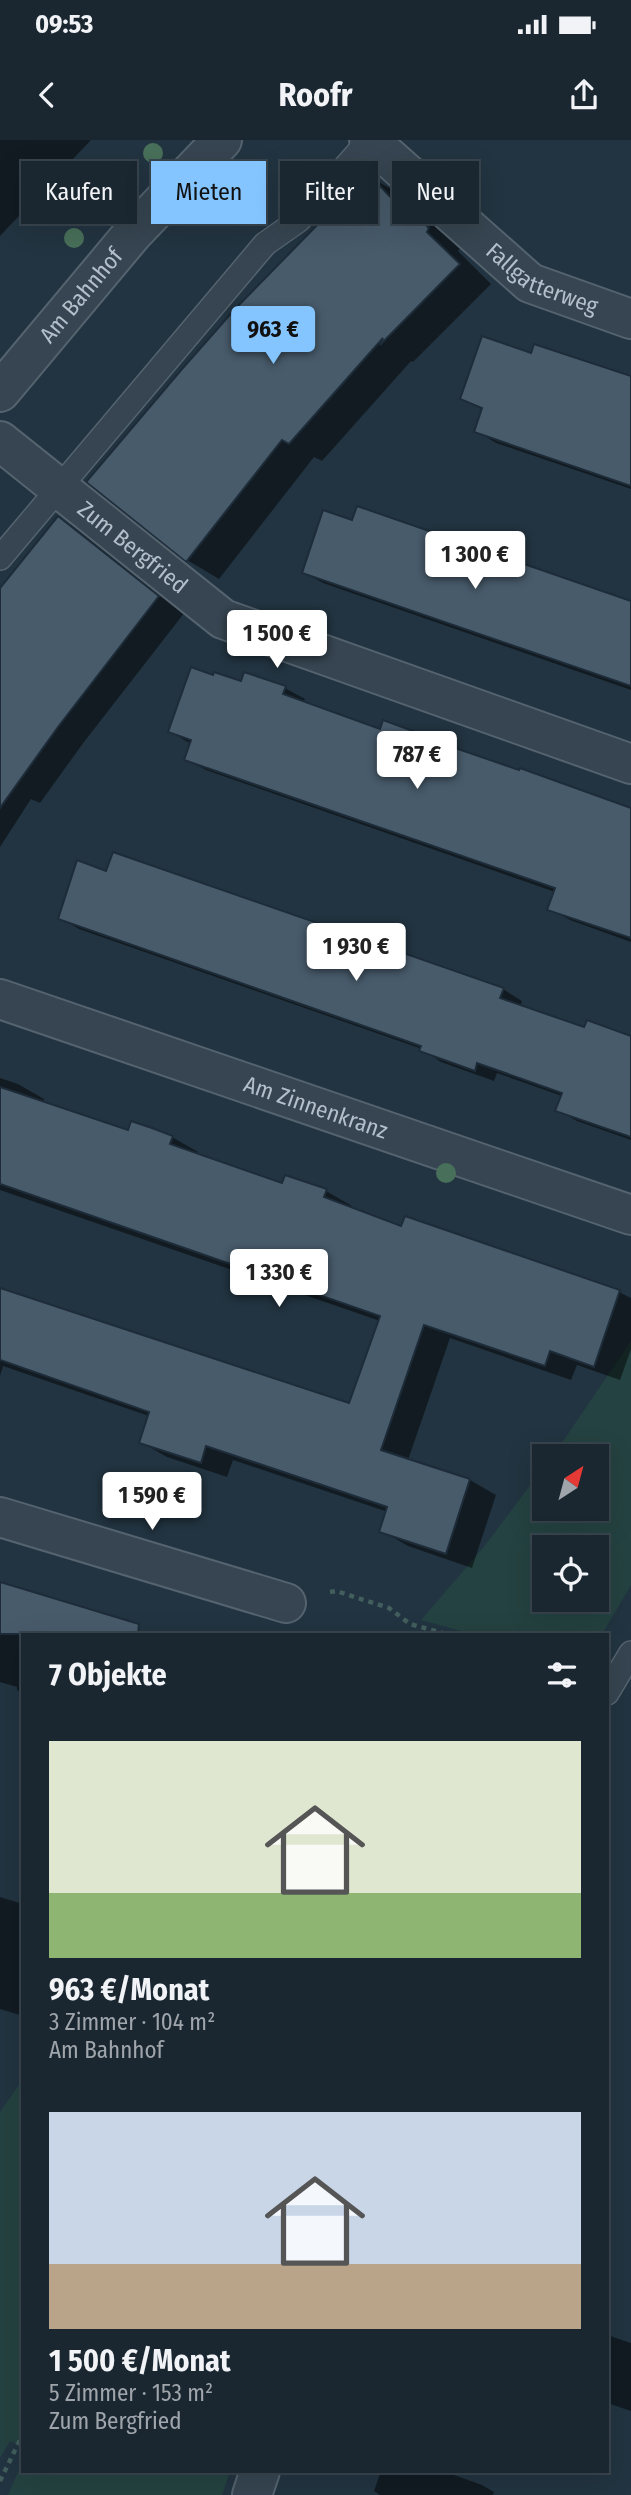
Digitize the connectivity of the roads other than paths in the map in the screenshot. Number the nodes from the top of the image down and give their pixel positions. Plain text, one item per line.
1 (222, 140) edge
2 (369, 140) edge
3 (631, 319) edge
4 (0, 393) edge
5 (0, 441) edge
6 (57, 488) junction
7 (0, 558) edge
8 (631, 764) edge
9 (0, 999) edge
10 (631, 1215) edge
11 (0, 1517) edge
12 (286, 1603) road end
13 (631, 1653) edge
14 (609, 1690) edge
15 (259, 2473) edge
16 (252, 2495) edge

1 - 4 street, Am Bahnhof
2 - 3 street, Fallgatterweg
2 - 6 lane
5 - 6 street, Zum Bergfried
6 - 7 lane
6 - 8 street, Zum Bergfried
9 - 10 street, Am Zinnenkranz
11 - 12 street
13 - 14 lane
15 - 16 street

